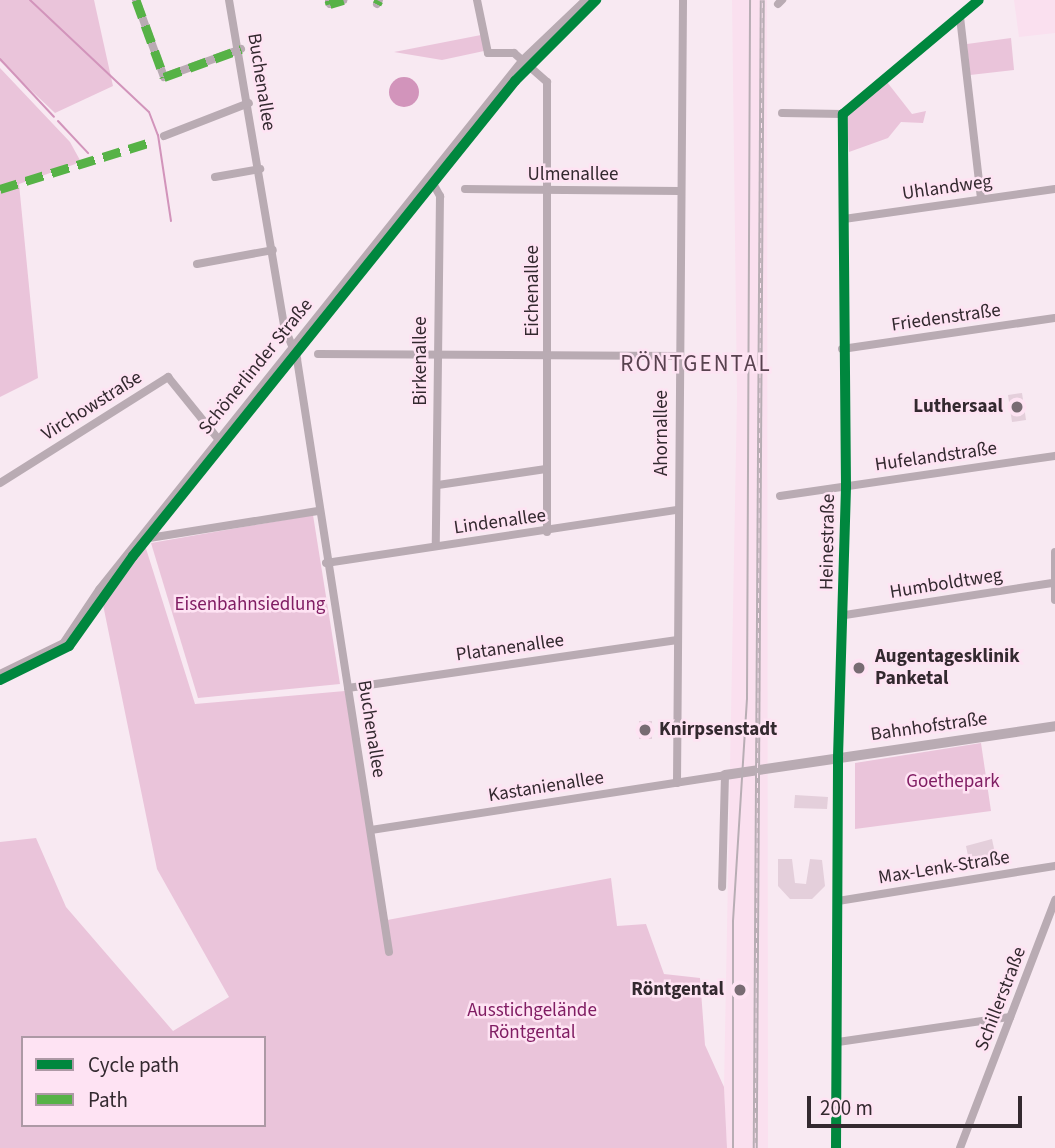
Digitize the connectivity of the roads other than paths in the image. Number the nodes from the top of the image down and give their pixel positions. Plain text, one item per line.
1 (136, 0) edge
2 (229, 0) edge
3 (329, 0) edge
4 (343, 0) edge
5 (477, 0) edge
6 (587, 0) edge
7 (683, 0) edge
8 (979, 0) edge
9 (960, 17) junction
10 (241, 49) junction
11 (524, 60) junction
12 (249, 103) junction
13 (782, 113) dead end
14 (842, 114) junction
15 (164, 136) dead end
16 (260, 169) junction
17 (215, 177) dead end
18 (430, 178) junction
19 (465, 188) dead end
20 (1055, 189) edge
21 (550, 191) junction
22 (680, 191) junction
23 (981, 199) junction
24 (844, 219) junction
25 (273, 250) junction
26 (197, 264) dead end
27 (1055, 318) edge
28 (842, 349) junction
29 (291, 352) junction
30 (318, 354) dead end
31 (436, 354) junction
32 (549, 355) junction
33 (678, 356) junction
34 (219, 440) junction
35 (1055, 456) edge
36 (547, 470) junction
37 (0, 483) edge
38 (438, 485) junction
39 (846, 487) junction
40 (780, 496) dead end
41 (677, 510) junction
42 (318, 511) junction
43 (547, 532) junction
44 (143, 539) junction
45 (436, 546) junction
46 (1055, 552) edge
47 (326, 563) junction
48 (1051, 583) junction
49 (1055, 600) edge
50 (845, 615) junction
51 (676, 640) junction
52 (0, 675) edge
53 (348, 688) junction
54 (1055, 726) edge
55 (838, 757) junction
56 (725, 775) junction
57 (677, 783) junction
58 (371, 830) junction
59 (1055, 866) edge
60 (722, 887) dead end
61 (1055, 900) edge
62 (838, 901) junction
63 (389, 952) dead end
64 (1010, 1017) junction
65 (838, 1042) junction
66 (836, 1148) edge
67 (960, 1148) edge

1 - 10 street
2 - 10 street, Buchenallee
3 - 4 street
5 - 11 street
6 - 11 street, Schönerlinder Straße
7 - 22 street, Ahornallee
8 - 9 street
9 - 14 street
9 - 23 street
10 - 12 street, Buchenallee
11 - 18 street, Schönerlinder Straße
11 - 21 street, Eichenallee
12 - 15 street
12 - 16 street, Buchenallee
13 - 14 street
14 - 24 street, Heinestraße
16 - 17 street
16 - 25 street, Buchenallee
18 - 29 street, Schönerlinder Straße
18 - 31 street, Birkenallee
19 - 21 street, Ulmenallee
20 - 23 street, Uhlandweg
21 - 22 street, Ulmenallee
21 - 32 street, Eichenallee
22 - 33 street, Ahornallee
23 - 24 street, Uhlandweg
24 - 28 street, Heinestraße
25 - 26 street
25 - 29 street, Buchenallee
27 - 28 street, Friedenstraße
28 - 39 street, Heinestraße
29 - 34 street, Schönerlinder Straße
29 - 42 street, Buchenallee
30 - 31 street
31 - 32 street
31 - 38 street, Birkenallee
32 - 33 street
32 - 36 street, Eichenallee
33 - 41 street, Ahornallee
34 - 37 street, Virchowstraße
34 - 44 street, Schönerlinder Straße
35 - 39 street, Hufelandstraße
36 - 38 street
36 - 43 street, Eichenallee
38 - 45 street, Birkenallee
39 - 40 street, Hufelandstraße
39 - 50 street, Heinestraße
41 - 43 street, Lindenallee
41 - 51 street, Ahornallee
42 - 44 street
42 - 47 street, Buchenallee
43 - 45 street, Lindenallee
44 - 52 street, Schönerlinder Straße
45 - 47 street, Lindenallee
46 - 48 street
47 - 53 street, Buchenallee
48 - 49 street
48 - 50 street, Humboldtweg
50 - 55 street, Heinestraße
51 - 53 street, Platanenallee
51 - 57 street, Ahornallee
53 - 58 street, Buchenallee
54 - 55 street, Bahnhofstraße
55 - 56 street, Bahnhofstraße
55 - 62 street, Heinestraße
56 - 57 street, Kastanienallee
56 - 60 street
57 - 58 street, Kastanienallee
58 - 63 street, Buchenallee
59 - 62 street, Max-Lenk-Straße
61 - 64 street, Schillerstraße
62 - 65 street, Heinestraße
64 - 65 street
64 - 67 street, Schillerstraße
65 - 66 street, Heinestraße

